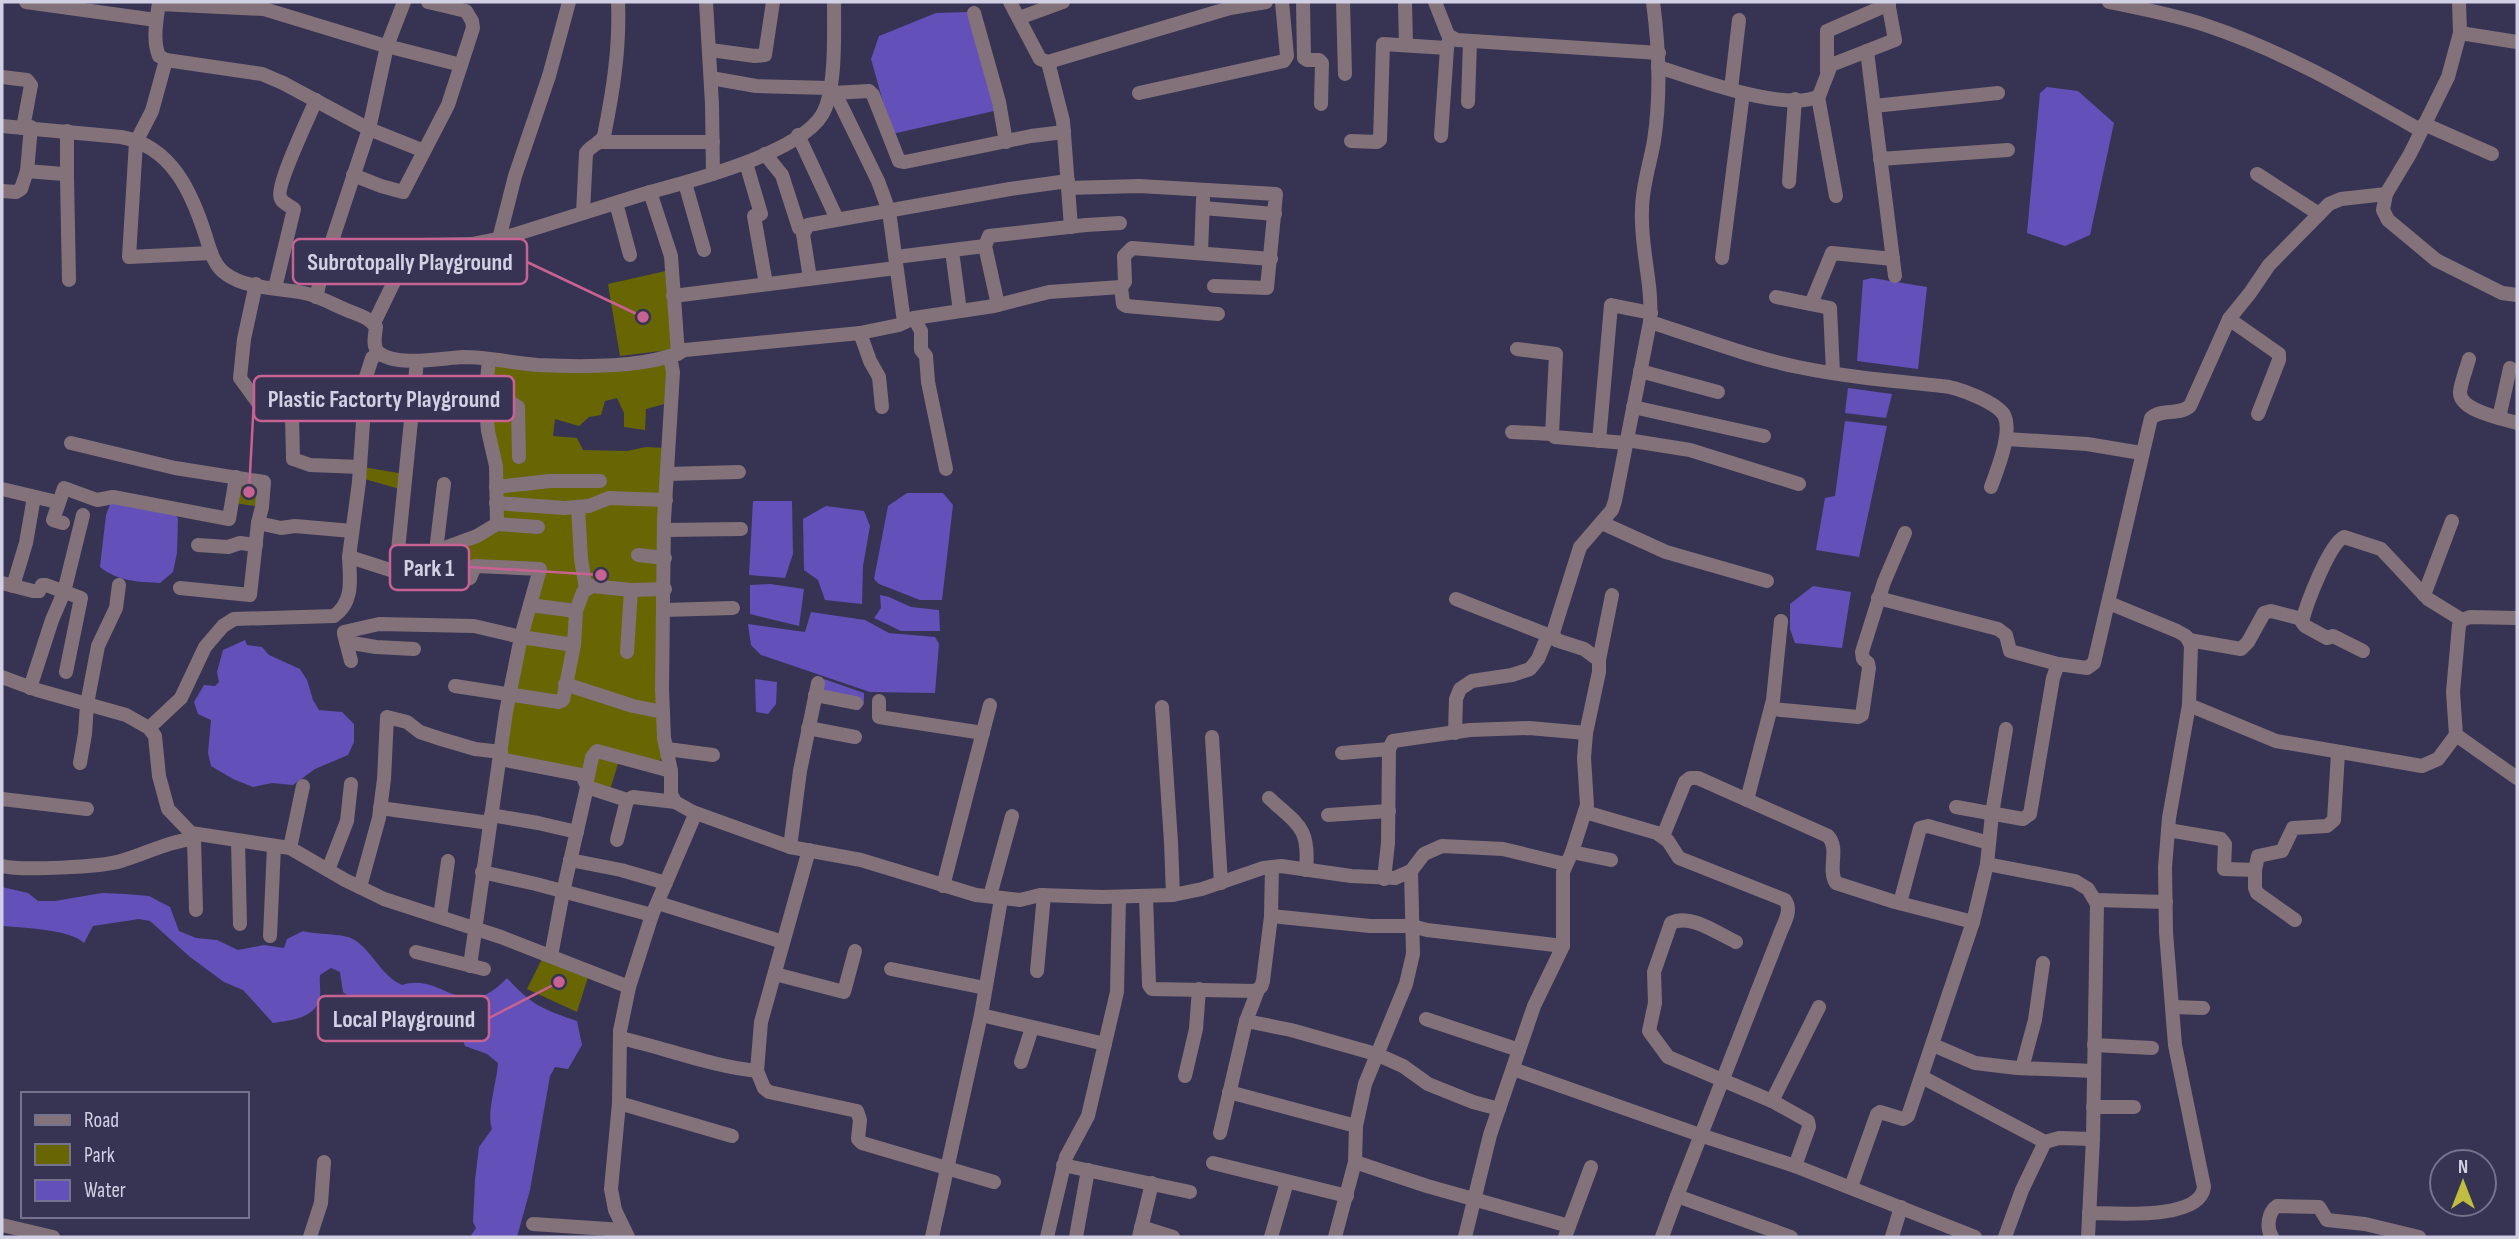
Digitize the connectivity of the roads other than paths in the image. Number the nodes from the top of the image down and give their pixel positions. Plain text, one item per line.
1 (26, 2) edge
2 (404, 2) edge
3 (428, 2) edge
4 (569, 2) edge
5 (618, 2) edge
6 (706, 2) edge
7 (773, 2) edge
8 (834, 2) edge
9 (1010, 2) edge
10 (1063, 2) edge
11 (1266, 2) edge
12 (1282, 2) edge
13 (1303, 2) edge
14 (1343, 2) edge
15 (1405, 2) edge
16 (1435, 2) edge
17 (1653, 2) edge
18 (2109, 2) edge
19 (2459, 2) edge
20 (159, 3) edge
21 (1888, 3) edge
22 (1229, 5) edge
23 (2167, 8) edge
24 (974, 13) dead end
25 (1019, 18) junction
26 (156, 20) junction
27 (1739, 20) dead end
28 (2460, 33) junction
29 (1470, 41) junction
30 (2517, 42) edge
31 (1448, 43) junction
32 (1406, 45) junction
33 (387, 46) junction
34 (710, 50) junction
35 (1867, 51) junction
36 (166, 60) junction
37 (1658, 60) junction
38 (1048, 62) junction
39 (461, 65) junction
40 (1827, 71) junction
41 (1345, 74) dead end
42 (2, 77) edge
43 (711, 78) junction
44 (831, 91) junction
45 (1737, 91) junction
46 (1139, 93) dead end
47 (1998, 93) dead end
48 (1818, 97) junction
49 (1795, 99) junction
50 (316, 100) junction
51 (1468, 102) dead end
52 (1321, 104) dead end
53 (1874, 106) junction
54 (2, 126) edge
55 (27, 127) junction
56 (2422, 127) junction
57 (369, 129) junction
58 (67, 131) junction
59 (1063, 132) junction
60 (799, 135) junction
61 (1441, 136) dead end
62 (1351, 141) dead end
63 (136, 142) junction
64 (601, 142) junction
65 (713, 142) junction
66 (1006, 142) junction
67 (2008, 150) dead end
68 (424, 151) junction
69 (765, 154) junction
70 (2491, 154) dead end
71 (1880, 159) junction
72 (746, 163) junction
73 (27, 171) junction
74 (713, 174) junction
75 (2257, 174) dead end
76 (353, 175) junction
77 (67, 178) junction
78 (1789, 182) dead end
79 (685, 183) junction
80 (1068, 185) junction
81 (1203, 190) junction
82 (650, 192) junction
83 (2386, 194) junction
84 (3, 195) edge
85 (1836, 196) dead end
86 (616, 203) junction
87 (1203, 208) junction
88 (889, 211) junction
89 (583, 213) junction
90 (1275, 214) junction
91 (2319, 214) junction
92 (837, 219) junction
93 (1121, 223) dead end
94 (1071, 227) junction
95 (799, 228) dead end
96 (499, 239) junction
97 (985, 246) junction
98 (704, 250) dead end
99 (952, 251) junction
100 (211, 253) junction
101 (1201, 253) junction
102 (630, 255) dead end
103 (1722, 258) dead end
104 (1271, 259) junction
105 (1893, 259) junction
106 (896, 262) junction
107 (1895, 276) dead end
108 (810, 278) junction
109 (69, 280) dead end
110 (256, 284) junction
111 (766, 284) junction
112 (1214, 286) dead end
113 (1121, 287) junction
114 (275, 288) junction
115 (673, 296) junction
116 (2517, 296) edge
117 (316, 297) junction
118 (1776, 297) dead end
119 (1811, 304) junction
120 (998, 305) junction
121 (960, 311) junction
122 (1218, 314) dead end
123 (1650, 318) junction
124 (2229, 319) junction
125 (909, 320) junction
126 (374, 323) junction
127 (860, 333) junction
128 (1517, 349) dead end
129 (379, 352) junction
130 (674, 356) junction
131 (2469, 359) dead end
132 (489, 360) junction
133 (417, 361) junction
134 (2510, 368) dead end
135 (1640, 371) junction
136 (1833, 373) junction
137 (1718, 393) dead end
138 (486, 401) junction
139 (882, 407) dead end
140 (1633, 407) junction
141 (365, 409) junction
142 (292, 414) junction
143 (2258, 414) dead end
144 (2499, 418) junction
145 (2517, 423) edge
146 (1512, 432) dead end
147 (1552, 435) junction
148 (1764, 436) dead end
149 (2006, 439) junction
150 (1599, 441) junction
151 (1627, 442) junction
152 (71, 443) dead end
153 (2141, 453) junction
154 (519, 457) dead end
155 (360, 467) junction
156 (946, 469) dead end
157 (739, 472) dead end
158 (667, 474) junction
159 (236, 477) junction
160 (600, 481) dead end
161 (444, 484) dead end
162 (1799, 484) dead end
163 (496, 487) junction
164 (1991, 488) dead end
165 (2, 489) edge
166 (34, 496) junction
167 (666, 500) junction
168 (57, 502) junction
169 (496, 503) junction
170 (578, 507) junction
171 (83, 515) dead end
172 (2452, 521) dead end
173 (63, 523) dead end
174 (258, 523) junction
175 (1602, 523) junction
176 (497, 524) junction
177 (538, 527) dead end
178 (741, 528) dead end
179 (664, 530) junction
180 (352, 531) junction
181 (1905, 533) dead end
182 (198, 545) dead end
183 (256, 545) junction
184 (436, 551) junction
185 (638, 555) dead end
186 (349, 557) junction
187 (665, 558) junction
188 (397, 570) junction
189 (429, 580) junction
190 (1767, 581) dead end
191 (7, 585) edge
192 (119, 585) dead end
193 (180, 588) dead end
194 (586, 589) junction
195 (665, 589) junction
196 (631, 590) junction
197 (64, 592) junction
198 (1612, 595) dead end
199 (2424, 595) junction
200 (1878, 598) junction
201 (1456, 599) dead end
202 (2109, 603) junction
203 (530, 605) junction
204 (733, 608) dead end
205 (664, 610) junction
206 (576, 611) junction
207 (339, 613) junction
208 (2517, 618) edge
209 (2302, 619) junction
210 (2462, 620) junction
211 (1781, 621) dead end
212 (1550, 636) junction
213 (345, 637) junction
214 (521, 637) junction
215 (2189, 640) junction
216 (574, 645) junction
217 (414, 649) dead end
218 (2363, 651) dead end
219 (627, 652) dead end
220 (1599, 660) junction
221 (351, 661) dead end
222 (2058, 664) junction
223 (66, 672) dead end
224 (2, 677) edge
225 (565, 684) junction
226 (455, 686) dead end
227 (30, 688) junction
228 (509, 695) junction
229 (879, 701) dead end
230 (856, 703) dead end
231 (87, 704) junction
232 (990, 705) dead end
233 (2189, 705) junction
234 (1162, 707) dead end
235 (1771, 709) junction
236 (663, 712) junction
237 (808, 728) junction
238 (149, 729) junction
239 (2006, 729) dead end
240 (983, 733) junction
241 (1455, 733) junction
242 (1586, 733) junction
243 (2456, 735) junction
244 (855, 737) dead end
245 (1212, 737) dead end
246 (667, 748) junction
247 (1389, 748) junction
248 (1342, 752) dead end
249 (2338, 753) junction
250 (713, 755) dead end
251 (501, 756) junction
252 (80, 763) dead end
253 (671, 771) junction
254 (2517, 779) edge
255 (351, 784) dead end
256 (587, 784) junction
257 (303, 786) dead end
258 (1269, 798) dead end
259 (2, 799) edge
260 (626, 800) junction
261 (1747, 800) junction
262 (675, 802) junction
263 (1956, 807) dead end
264 (380, 808) junction
265 (87, 810) dead end
266 (692, 811) junction
267 (1389, 811) junction
268 (1585, 812) junction
269 (1992, 814) junction
270 (1328, 815) dead end
271 (1012, 816) dead end
272 (491, 819) junction
273 (2168, 830) junction
274 (577, 832) junction
275 (192, 836) junction
276 (1663, 836) junction
277 (617, 840) dead end
278 (238, 841) junction
279 (1989, 843) junction
280 (274, 846) junction
281 (790, 847) junction
282 (290, 848) junction
283 (809, 850) junction
284 (1568, 858) junction
285 (570, 860) junction
286 (1612, 860) dead end
287 (447, 861) dead end
288 (1987, 864) junction
289 (2, 866) edge
290 (1272, 867) junction
291 (328, 870) junction
292 (1306, 870) junction
293 (2255, 870) junction
294 (1411, 871) junction
295 (482, 872) junction
296 (1384, 879) junction
297 (666, 883) junction
298 (1221, 883) junction
299 (943, 886) junction
300 (360, 887) junction
301 (563, 892) junction
302 (1044, 895) junction
303 (1173, 895) junction
304 (1146, 896) junction
305 (1119, 897) junction
306 (996, 898) junction
307 (2096, 900) junction
308 (2166, 902) junction
309 (1900, 903) junction
310 (655, 909) junction
311 (196, 910) dead end
312 (1271, 916) junction
313 (440, 917) junction
314 (2295, 920) dead end
315 (1973, 922) junction
316 (240, 924) dead end
317 (1412, 926) junction
318 (473, 928) junction
319 (270, 936) dead end
320 (783, 942) junction
321 (1736, 942) dead end
322 (1563, 946) junction
323 (855, 951) dead end
324 (416, 952) dead end
325 (551, 956) junction
326 (2043, 963) dead end
327 (891, 969) dead end
328 (1037, 971) dead end
329 (775, 974) junction
330 (629, 987) junction
331 (985, 988) junction
332 (1199, 989) junction
333 (1258, 990) junction
334 (1819, 1007) dead end
335 (2172, 1007) junction
336 (2203, 1008) dead end
337 (981, 1015) junction
338 (1426, 1019) dead end
339 (1246, 1021) junction
340 (1032, 1028) junction
341 (620, 1038) junction
342 (1105, 1044) junction
343 (1933, 1045) junction
344 (2094, 1045) junction
345 (2152, 1048) dead end
346 (1519, 1050) junction
347 (1379, 1055) junction
348 (1021, 1062) dead end
349 (2022, 1068) junction
350 (1513, 1069) junction
351 (757, 1070) junction
352 (2094, 1072) junction
353 (1185, 1076) dead end
354 (1922, 1077) junction
355 (1721, 1080) junction
356 (1229, 1092) junction
357 (1772, 1101) junction
358 (619, 1103) junction
359 (2093, 1107) junction
360 (2134, 1107) dead end
361 (1499, 1109) junction
362 (1356, 1126) junction
363 (1220, 1133) dead end
364 (1700, 1135) junction
365 (732, 1136) dead end
366 (2093, 1139) junction
367 (2045, 1142) junction
368 (1355, 1162) junction
369 (324, 1163) dead end
370 (1213, 1163) dead end
371 (1063, 1165) junction
372 (1795, 1166) junction
373 (1591, 1167) dead end
374 (948, 1169) junction
375 (1088, 1170) junction
376 (994, 1182) dead end
377 (1287, 1182) junction
378 (1152, 1183) junction
379 (1851, 1186) junction
380 (1190, 1192) dead end
381 (1347, 1196) junction
382 (1677, 1196) junction
383 (1475, 1198) junction
384 (1901, 1207) junction
385 (2089, 1213) junction
386 (533, 1224) dead end
387 (2, 1225) edge
388 (2359, 1230) edge
389 (1567, 1231) edge
390 (1140, 1232) edge
391 (20, 1233) edge
392 (626, 1234) edge
393 (37, 1235) edge
394 (53, 1237) edge
395 (310, 1237) edge
396 (932, 1237) edge
397 (1047, 1237) edge
398 (1076, 1237) edge
399 (1173, 1237) edge
400 (1271, 1237) edge
401 (1336, 1237) edge
402 (1465, 1237) edge
403 (1662, 1237) edge
404 (1791, 1237) edge
405 (1892, 1237) edge
406 (1975, 1237) edge
407 (2005, 1237) edge
408 (2088, 1237) edge
409 (2272, 1237) edge
410 (2419, 1237) edge

1 - 26 street
2 - 33 street
3 - 39 street
4 - 96 street
5 - 64 street
6 - 34 street
7 - 34 street
8 - 44 street
9 - 25 street
10 - 25 street
11 - 22 street
12 - 46 street
13 - 52 street
14 - 41 street
15 - 32 street
16 - 31 street
17 - 37 street
18 - 23 street
19 - 28 street
20 - 26 street
20 - 33 street
21 - 35 street
21 - 40 street
22 - 38 street
23 - 56 street
24 - 66 street
25 - 38 street
26 - 36 street
27 - 45 street
28 - 30 street
28 - 56 street
29 - 31 street
29 - 37 street
29 - 51 street
31 - 32 street
31 - 61 street
32 - 62 street
33 - 39 street
33 - 57 street
34 - 43 street
35 - 40 street
35 - 53 street
36 - 50 street
36 - 63 street
37 - 45 street
37 - 123 street
38 - 59 street
39 - 68 street
40 - 48 street
42 - 55 street
43 - 44 street
43 - 65 street
44 - 60 street
44 - 66 street
44 - 88 street
45 - 49 street
45 - 103 street
47 - 53 street
48 - 49 street
48 - 85 street
49 - 78 street
50 - 57 street
50 - 114 street
53 - 71 street
54 - 55 street
55 - 58 street
55 - 73 street
56 - 70 street
56 - 83 street
57 - 68 street
57 - 76 street
58 - 63 street
58 - 77 street
59 - 66 street
59 - 80 street
60 - 69 street
60 - 92 street
63 - 100 street
63 - 100 street
64 - 65 street
64 - 89 street
65 - 74 street
67 - 71 street
68 - 76 street
69 - 72 street
69 - 95 street
71 - 105 street
72 - 74 street
72 - 111 street
73 - 77 street
73 - 84 street
74 - 79 street
75 - 91 street
76 - 117 street
77 - 109 street
79 - 82 street
79 - 98 street
80 - 81 street
80 - 88 street
80 - 94 street
81 - 87 street
81 - 90 street
82 - 86 street
82 - 115 street
83 - 91 street
83 - 116 street
86 - 89 street
86 - 102 street
87 - 90 street
87 - 101 street
88 - 92 street
88 - 106 street
89 - 96 street
90 - 104 street
91 - 124 street
92 - 108 street
93 - 94 street
94 - 97 street
96 - 126 street
97 - 99 street
97 - 120 street
99 - 106 street
99 - 121 street
100 - 110 street
101 - 104 street
101 - 113 street
104 - 112 street
105 - 107 street
105 - 119 street
106 - 108 street
106 - 125 street
108 - 111 street
110 - 114 street
110 - 142 street
111 - 115 street
113 - 120 street
113 - 122 street
114 - 117 street
115 - 130 street
117 - 126 street
118 - 119 street
119 - 136 street
120 - 121 street
121 - 125 street
123 - 135 street
123 - 136 street
123 - 150 street
124 - 143 street
124 - 153 street
125 - 127 street
125 - 156 street
126 - 129 street
127 - 130 street
127 - 139 street
128 - 147 street
129 - 133 street
129 - 141 street
130 - 132 street
130 - 158 street
131 - 144 street
132 - 133 street
132 - 138 street
133 - 188 street
134 - 144 street
135 - 137 street
135 - 140 street
136 - 149 street
138 - 154 street
138 - 163 street
140 - 148 street
140 - 151 street
141 - 142 street
141 - 155 street
142 - 155 street
144 - 145 street
146 - 147 street
147 - 150 street
149 - 153 street
149 - 164 street
150 - 151 street
151 - 162 street
151 - 175 street
152 - 159 street
153 - 202 street
155 - 180 street
157 - 158 street
158 - 167 street
159 - 168 street
159 - 174 street
160 - 163 street
161 - 184 street
163 - 169 street
165 - 166 street
166 - 168 street
166 - 191 street
167 - 170 street
167 - 179 street
168 - 173 street
169 - 170 street
169 - 176 street
170 - 194 street
171 - 197 street
172 - 199 street
174 - 180 street
174 - 183 street
175 - 190 street
175 - 212 street
176 - 177 street
176 - 184 street
178 - 179 street
179 - 187 street
180 - 186 street
181 - 200 street
182 - 183 street
183 - 193 street
184 - 189 street
185 - 187 street
186 - 188 street
186 - 207 street
187 - 195 street
188 - 189 street
189 - 203 street
191 - 197 street
192 - 231 street
194 - 196 street
194 - 206 street
195 - 196 street
195 - 205 street
196 - 219 street
197 - 223 street
197 - 227 street
198 - 220 street
199 - 209 street
199 - 210 street
200 - 222 street
200 - 235 street
201 - 212 street
202 - 215 street
202 - 222 street
203 - 206 street
203 - 214 street
204 - 205 street
205 - 236 street
206 - 216 street
207 - 213 street
207 - 238 street
208 - 210 street
209 - 215 street
209 - 218 street
210 - 243 street
211 - 235 street
212 - 220 street
212 - 241 street
213 - 214 street
213 - 217 street
213 - 221 street
214 - 216 street
214 - 228 street
215 - 233 street
216 - 225 street
220 - 242 street
222 - 269 street
224 - 227 street
225 - 228 street
225 - 236 street
226 - 228 street
227 - 231 street
228 - 251 street
229 - 240 street
230 - 237 street
231 - 238 street
231 - 252 street
232 - 240 street
233 - 249 street
233 - 273 street
234 - 303 street
235 - 261 street
236 - 246 street
237 - 244 street
237 - 281 street
238 - 275 street
239 - 269 street
240 - 299 street
241 - 242 street
241 - 247 street
242 - 268 street
243 - 249 street
243 - 254 street
245 - 298 street
246 - 250 street
246 - 253 street
247 - 248 street
247 - 267 street
249 - 293 street
251 - 256 street
251 - 264 street
251 - 272 street
253 - 256 street
253 - 262 street
255 - 291 street
256 - 260 street
256 - 274 street
257 - 282 street
258 - 292 street
259 - 265 street
260 - 262 street
260 - 277 street
261 - 276 street
261 - 309 street
262 - 266 street
263 - 269 street
264 - 272 street
264 - 300 street
266 - 281 street
266 - 297 street
267 - 270 street
267 - 296 street
268 - 276 street
268 - 284 street
269 - 279 street
271 - 306 street
272 - 274 street
272 - 295 street
273 - 293 street
273 - 308 street
274 - 285 street
275 - 278 street
275 - 289 street
275 - 311 street
276 - 355 street
278 - 280 street
278 - 316 street
279 - 288 street
279 - 309 street
280 - 282 street
280 - 319 street
281 - 283 street
282 - 291 street
283 - 299 street
283 - 320 street
284 - 286 street
284 - 294 street
284 - 322 street
285 - 297 street
285 - 301 street
287 - 313 street
288 - 307 street
288 - 315 street
290 - 292 street
290 - 298 street
290 - 312 street
291 - 300 street
292 - 296 street
293 - 314 street
294 - 296 street
294 - 317 street
295 - 301 street
295 - 318 street
297 - 310 street
298 - 303 street
299 - 306 street
300 - 313 street
301 - 310 street
301 - 325 street
302 - 305 street
302 - 306 street
302 - 328 street
303 - 304 street
304 - 305 street
304 - 332 street
305 - 342 street
306 - 331 street
307 - 308 street
307 - 344 street
308 - 335 street
309 - 315 street
310 - 320 street
310 - 330 street
312 - 317 street
312 - 333 street
313 - 318 street
315 - 343 street
317 - 322 street
317 - 347 street
318 - 324 street
318 - 325 street
320 - 329 street
321 - 355 street
322 - 346 street
323 - 329 street
325 - 330 street
326 - 349 street
327 - 331 street
329 - 351 street
330 - 341 street
331 - 337 street
332 - 333 street
332 - 353 street
333 - 339 street
334 - 357 street
335 - 336 street
335 - 385 street
337 - 340 street
337 - 374 street
338 - 346 street
339 - 347 street
339 - 356 street
340 - 342 street
340 - 348 street
341 - 351 street
341 - 358 street
342 - 371 street
343 - 349 street
343 - 354 street
344 - 345 street
344 - 352 street
346 - 350 street
347 - 361 street
347 - 362 street
349 - 352 street
350 - 361 street
350 - 364 street
351 - 374 street
352 - 359 street
354 - 367 street
354 - 379 street
355 - 357 street
355 - 364 street
356 - 362 street
356 - 363 street
357 - 372 street
358 - 365 street
358 - 392 street
359 - 360 street
359 - 366 street
361 - 383 street
362 - 368 street
364 - 372 street
364 - 382 street
366 - 367 street
366 - 385 street
367 - 407 street
368 - 381 street
368 - 383 street
369 - 395 street
370 - 377 street
371 - 375 street
371 - 397 street
372 - 379 street
373 - 389 street
374 - 376 street
374 - 396 street
375 - 378 street
375 - 398 street
377 - 381 street
377 - 400 street
378 - 380 street
378 - 390 street
379 - 384 street
381 - 401 street
382 - 403 street
382 - 404 street
383 - 389 street
383 - 402 street
384 - 405 street
384 - 406 street
385 - 408 street
386 - 392 street
387 - 391 street
388 - 409 street
388 - 410 street
390 - 399 street
391 - 393 street
393 - 394 street

